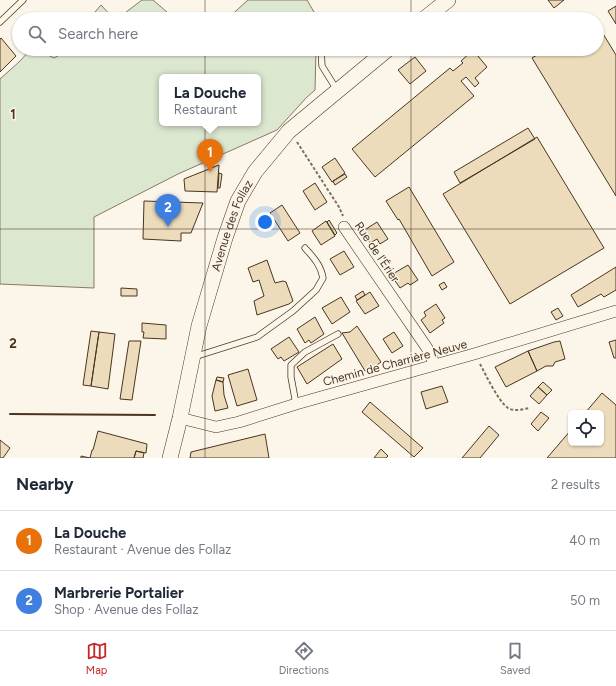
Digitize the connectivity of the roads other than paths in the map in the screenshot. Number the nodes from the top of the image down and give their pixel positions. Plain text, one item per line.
1 (23, 0) edge
2 (448, 0) edge
3 (433, 12) edge
4 (0, 22) edge
5 (321, 56) edge
6 (379, 56) edge
7 (337, 90) junction
8 (344, 227) road end
9 (305, 248) dead end
10 (616, 311) edge
11 (338, 334) dead end
12 (192, 357) junction
13 (435, 366) junction
14 (296, 404) junction
15 (180, 418) junction
16 (170, 458) edge

1 - 4 lane
2 - 3 street
5 - 7 lane
6 - 7 street, Avenue des Follaz
7 - 12 street, Avenue des Follaz
8 - 13 street, Rue de l'Érier
9 - 12 lane
10 - 13 street, Chemin de Charrière Neuve
11 - 14 lane
12 - 15 street, Avenue des Follaz
13 - 14 street, Chemin de Charrière Neuve
14 - 15 street, Chemin de Charrière Neuve
15 - 16 street, Avenue des Follaz

